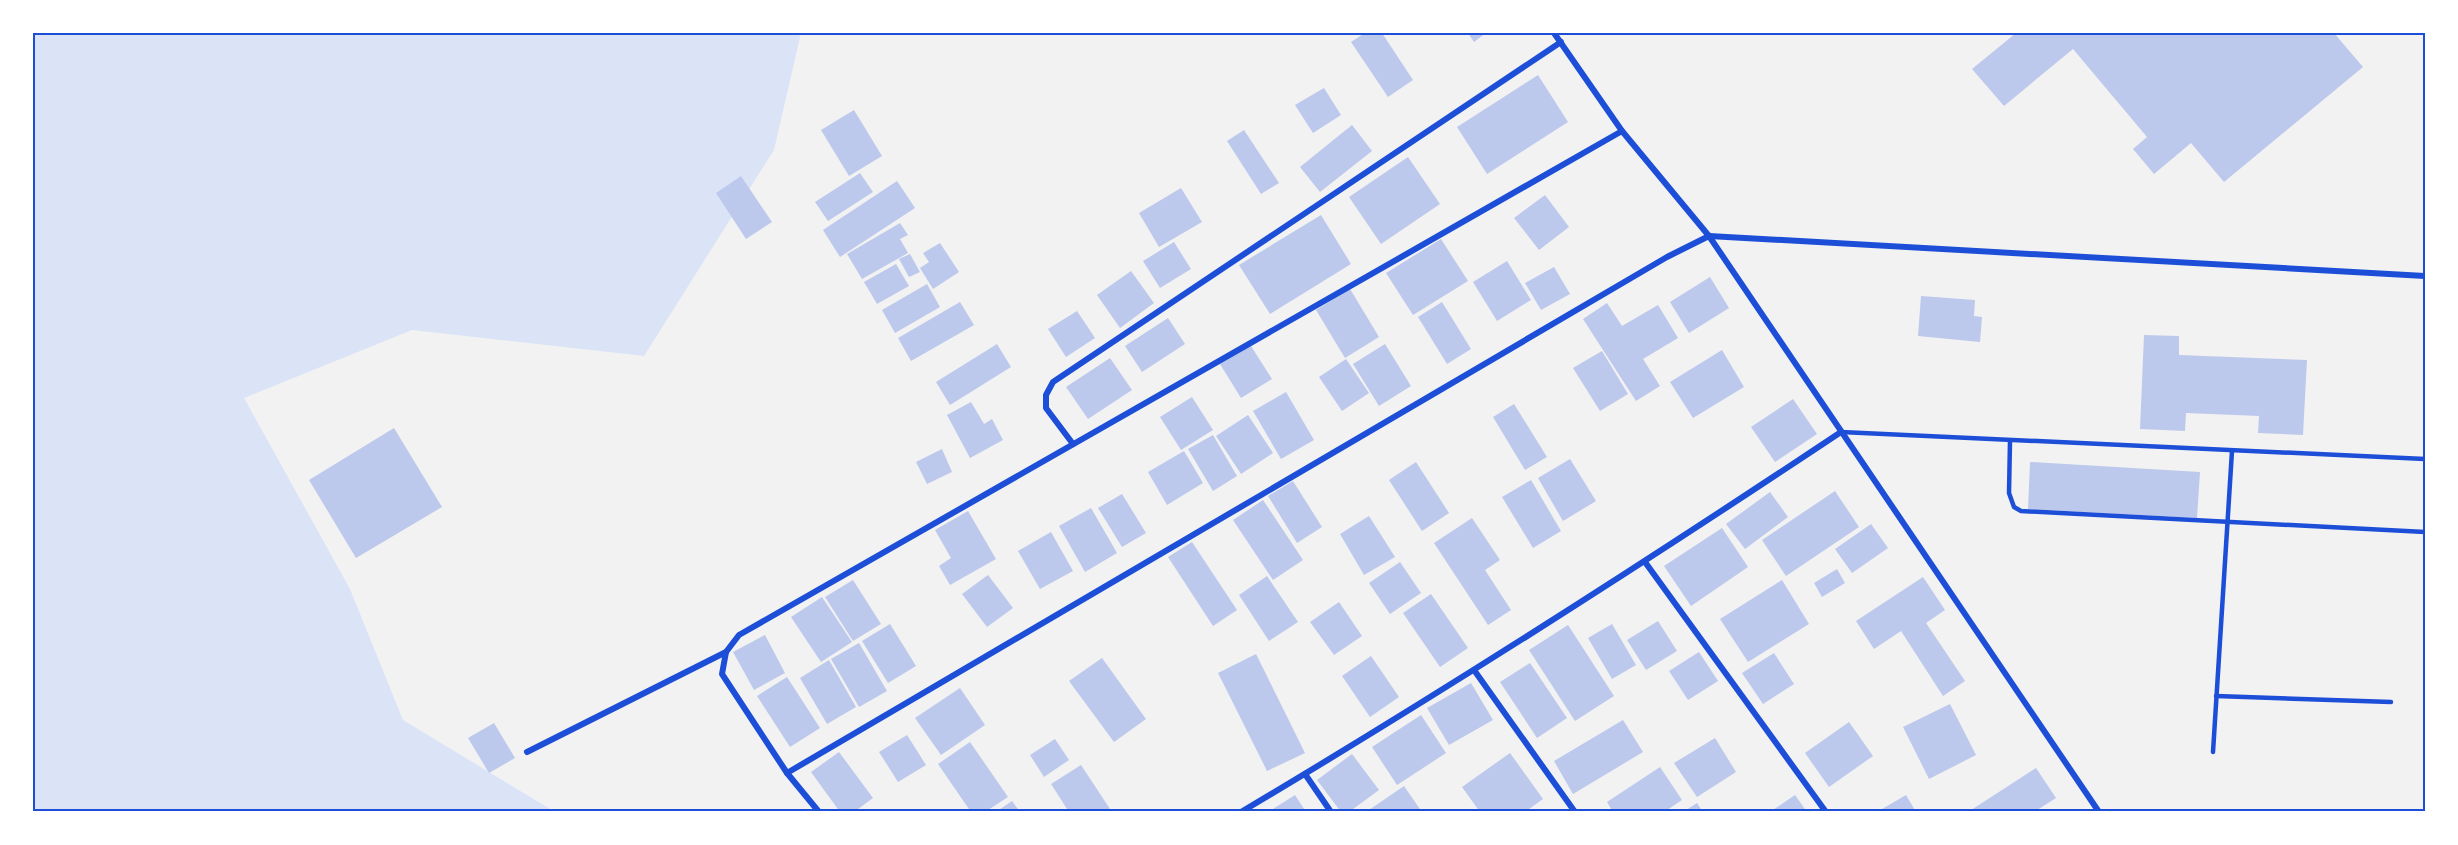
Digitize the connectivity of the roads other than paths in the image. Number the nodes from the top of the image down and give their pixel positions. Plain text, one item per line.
1 (1554, 33) edge
2 (1561, 42) junction
3 (1622, 130) junction
4 (1708, 236) junction
5 (2425, 276) edge
6 (1841, 432) junction
7 (2010, 441) junction
8 (1073, 444) junction
9 (2232, 451) junction
10 (2425, 459) edge
11 (2228, 522) junction
12 (2425, 532) edge
13 (1645, 562) junction
14 (726, 652) junction
15 (1474, 670) junction
16 (2216, 696) junction
17 (2391, 702) dead end
18 (526, 752) dead end
19 (2212, 752) dead end
20 (787, 773) junction
21 (1305, 774) junction
22 (819, 812) edge
23 (1241, 812) edge
24 (1331, 812) edge
25 (1575, 812) edge
26 (1826, 812) edge
27 (2099, 812) edge

1 - 2 street
2 - 3 street
2 - 8 street
3 - 4 street
3 - 8 street
4 - 5 street
4 - 6 street
4 - 20 street
6 - 7 lane
6 - 13 street
6 - 27 street
7 - 9 lane
7 - 11 lane
8 - 14 street
9 - 10 lane
9 - 11 lane
11 - 12 lane
11 - 16 lane
13 - 15 street
13 - 26 street
14 - 18 street
14 - 20 street
15 - 21 street
15 - 25 street
16 - 17 lane
16 - 19 lane
20 - 22 street
21 - 23 street
21 - 24 street

